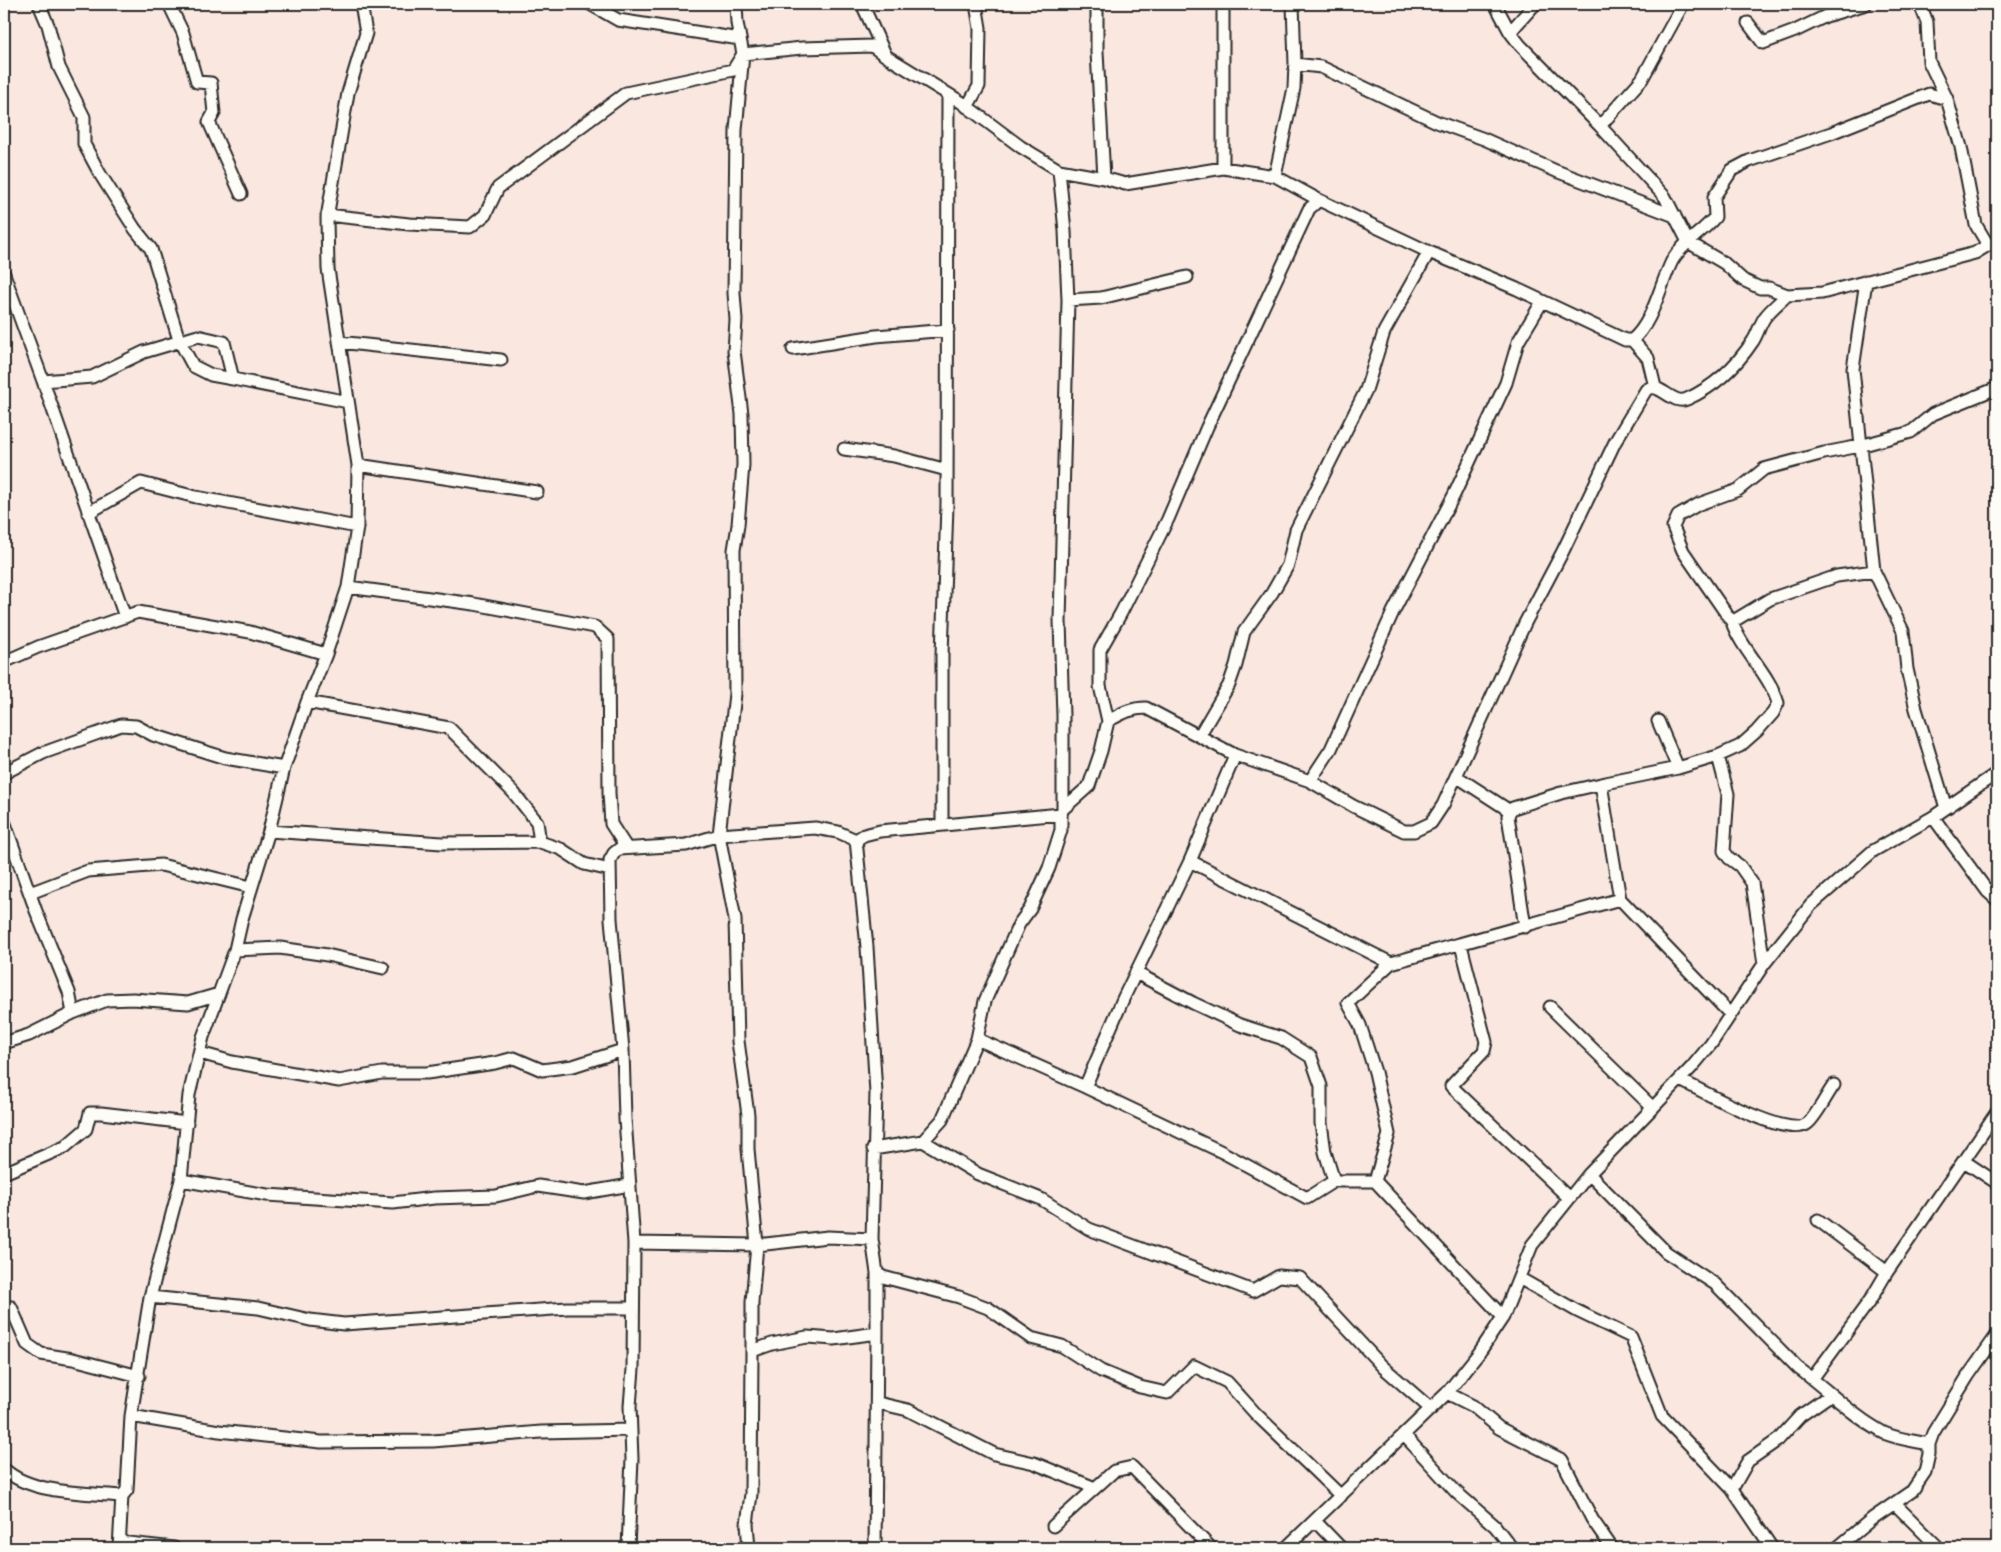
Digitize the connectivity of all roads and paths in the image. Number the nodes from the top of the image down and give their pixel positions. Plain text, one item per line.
1 (39, 4) edge
2 (169, 4) edge
3 (361, 4) edge
4 (590, 4) edge
5 (736, 4) edge
6 (862, 4) edge
7 (976, 4) edge
8 (1097, 4) edge
9 (1223, 4) edge
10 (1293, 4) edge
11 (1495, 4) edge
12 (1535, 4) edge
13 (1683, 4) edge
14 (1866, 4) edge
15 (1920, 4) edge
16 (1748, 23) dead end
17 (1510, 32) junction
18 (740, 39) junction
19 (743, 54) junction
20 (886, 56) junction
21 (1295, 64) junction
22 (948, 94) junction
23 (1947, 100) junction
24 (967, 107) junction
25 (1600, 126) junction
26 (1224, 168) junction
27 (1059, 170) junction
28 (1275, 176) junction
29 (1104, 178) junction
30 (241, 194) dead end
31 (1318, 200) junction
32 (327, 216) junction
33 (1675, 216) junction
34 (1688, 242) junction
35 (1993, 245) edge
36 (1429, 252) junction
37 (4, 274) edge
38 (1187, 277) dead end
39 (1866, 281) junction
40 (1787, 295) junction
41 (1068, 300) junction
42 (1542, 302) junction
43 (948, 330) junction
44 (179, 340) junction
45 (1632, 340) junction
46 (339, 342) junction
47 (793, 349) dead end
48 (501, 360) dead end
49 (233, 379) junction
50 (44, 381) junction
51 (1655, 387) junction
52 (1997, 388) edge
53 (348, 402) junction
54 (1860, 446) junction
55 (844, 449) dead end
56 (358, 465) junction
57 (947, 470) junction
58 (537, 492) dead end
59 (88, 513) junction
60 (358, 527) junction
61 (1874, 572) junction
62 (348, 587) junction
63 (124, 617) junction
64 (1732, 622) junction
65 (326, 654) junction
66 (5, 658) edge
67 (307, 702) junction
68 (1108, 721) junction
69 (1658, 721) dead end
70 (1199, 736) junction
71 (1235, 754) junction
72 (1718, 756) junction
73 (284, 768) junction
74 (1678, 768) junction
75 (4, 773) edge
76 (1997, 773) edge
77 (1456, 776) junction
78 (1310, 781) junction
79 (1601, 784) junction
80 (1946, 808) junction
81 (1062, 811) junction
82 (1510, 811) junction
83 (1933, 816) junction
84 (4, 821) edge
85 (942, 825) junction
86 (269, 831) junction
87 (719, 835) junction
88 (856, 840) junction
89 (540, 842) junction
90 (626, 848) junction
91 (1190, 861) junction
92 (610, 870) junction
93 (251, 887) junction
94 (30, 893) junction
95 (1620, 899) junction
96 (1997, 900) edge
97 (1525, 927) junction
98 (1461, 945) junction
99 (235, 950) junction
100 (1391, 964) junction
101 (1764, 964) junction
102 (383, 968) dead end
103 (1136, 973) junction
104 (219, 994) junction
105 (1550, 1007) dead end
106 (73, 1013) junction
107 (1730, 1014) junction
108 (978, 1039) junction
109 (4, 1043) edge
110 (623, 1050) junction
111 (200, 1053) junction
112 (1680, 1080) junction
113 (1834, 1085) dead end
114 (1085, 1087) junction
115 (1653, 1108) junction
116 (1997, 1112) edge
117 (187, 1123) junction
118 (923, 1141) junction
119 (873, 1149) junction
120 (1964, 1161) junction
121 (4, 1173) edge
122 (1589, 1174) junction
123 (181, 1180) junction
124 (1334, 1181) junction
125 (1375, 1181) junction
126 (1997, 1183) edge
127 (630, 1185) junction
128 (1569, 1198) junction
129 (1818, 1220) dead end
130 (872, 1239) junction
131 (634, 1243) junction
132 (757, 1245) junction
133 (1887, 1272) junction
134 (877, 1273) junction
135 (1519, 1278) junction
136 (150, 1297) junction
137 (4, 1308) edge
138 (633, 1308) junction
139 (1503, 1317) junction
140 (877, 1334) junction
141 (1997, 1336) edge
142 (752, 1351) junction
143 (139, 1376) junction
144 (1812, 1379) junction
145 (1447, 1393) junction
146 (1830, 1395) junction
147 (878, 1403) junction
148 (1431, 1409) junction
149 (131, 1416) junction
150 (631, 1430) junction
151 (1404, 1435) junction
152 (1928, 1444) junction
153 (4, 1469) edge
154 (1095, 1488) junction
155 (1732, 1489) junction
156 (122, 1496) junction
157 (1341, 1496) junction
158 (1895, 1504) junction
159 (1316, 1520) junction
160 (1053, 1526) dead end
161 (119, 1545) edge
162 (174, 1548) edge
163 (628, 1548) edge
164 (749, 1548) edge
165 (875, 1548) edge
166 (1212, 1548) edge
167 (1286, 1548) edge
168 (1341, 1548) edge
169 (1512, 1548) edge
170 (1612, 1548) edge
171 (1772, 1548) edge
172 (1837, 1548) edge
173 (1939, 1548) edge

1 - 44 street
2 - 30 street
3 - 32 street
4 - 18 street
5 - 18 street
6 - 20 street
7 - 24 street
8 - 29 street
9 - 26 street
10 - 21 street
11 - 17 street
12 - 17 street
13 - 25 street
14 - 16 street
15 - 23 street
17 - 25 street
18 - 19 street
19 - 20 street
19 - 32 street
19 - 87 street
20 - 22 street
21 - 28 street
21 - 33 street
22 - 24 street
22 - 43 street
23 - 34 street
23 - 35 street
24 - 27 street
25 - 33 street
26 - 28 street
26 - 29 street
27 - 29 street
27 - 41 street
28 - 31 street
31 - 36 street
31 - 68 street
32 - 46 street
33 - 34 street
34 - 40 street
34 - 45 street
35 - 39 street
36 - 42 street
36 - 70 street
37 - 50 street
38 - 41 street
39 - 40 street
39 - 54 street
40 - 51 street
41 - 81 street
42 - 45 street
42 - 78 street
43 - 47 street
43 - 57 street
44 - 49 street
44 - 49 street
44 - 50 street
45 - 51 street
46 - 48 street
46 - 53 street
49 - 53 street
50 - 59 street
51 - 77 street
52 - 54 street
53 - 56 street
54 - 61 street
54 - 64 street
55 - 57 street
56 - 58 street
56 - 60 street
57 - 85 street
59 - 60 street
59 - 63 street
60 - 62 street
61 - 64 street
61 - 80 street
62 - 65 street
62 - 90 street
63 - 65 street
63 - 66 street
64 - 72 street
65 - 67 street
67 - 73 street
67 - 89 street
68 - 70 street
68 - 81 street
69 - 74 street
70 - 71 street
71 - 78 street
71 - 91 street
72 - 74 street
72 - 101 street
73 - 75 street
73 - 86 street
74 - 79 street
76 - 80 street
77 - 78 street
77 - 82 street
79 - 82 street
79 - 95 street
80 - 83 street
81 - 85 street
81 - 108 street
82 - 97 street
83 - 96 street
83 - 101 street
84 - 94 street
85 - 88 street
86 - 89 street
86 - 93 street
87 - 88 street
87 - 90 street
87 - 132 street
88 - 119 street
89 - 92 street
90 - 92 street
91 - 100 street
91 - 103 street
92 - 110 street
93 - 94 street
93 - 99 street
94 - 106 street
95 - 97 street
95 - 107 street
97 - 98 street
98 - 100 street
98 - 128 street
99 - 102 street
99 - 104 street
100 - 125 street
101 - 107 street
103 - 114 street
103 - 124 street
104 - 106 street
104 - 111 street
105 - 115 street
106 - 109 street
107 - 112 street
108 - 114 street
108 - 118 street
110 - 111 street
110 - 127 street
111 - 117 street
112 - 113 street
112 - 115 street
114 - 124 street
115 - 122 street
116 - 120 street
117 - 121 street
117 - 123 street
118 - 119 street
118 - 148 street
119 - 130 street
120 - 126 street
120 - 133 street
122 - 128 street
122 - 144 street
123 - 127 street
123 - 136 street
124 - 125 street
125 - 139 street
127 - 131 street
128 - 135 street
129 - 133 street
130 - 132 street
130 - 134 street
131 - 132 street
131 - 138 street
132 - 142 street
133 - 144 street
134 - 140 street
134 - 157 street
135 - 139 street
135 - 155 street
136 - 138 street
136 - 143 street
137 - 143 street
138 - 150 street
139 - 145 street
140 - 142 street
140 - 147 street
141 - 152 street
142 - 164 street
143 - 149 street
144 - 146 street
145 - 148 street
145 - 170 street
146 - 152 street
146 - 155 street
147 - 154 street
147 - 165 street
148 - 151 street
149 - 150 street
149 - 156 street
150 - 163 street
151 - 157 street
151 - 169 street
152 - 158 street
153 - 156 street
154 - 160 street
154 - 166 street
155 - 171 street
156 - 161 street
157 - 159 street
158 - 172 street
158 - 173 street
159 - 167 street
159 - 168 street
161 - 162 street

